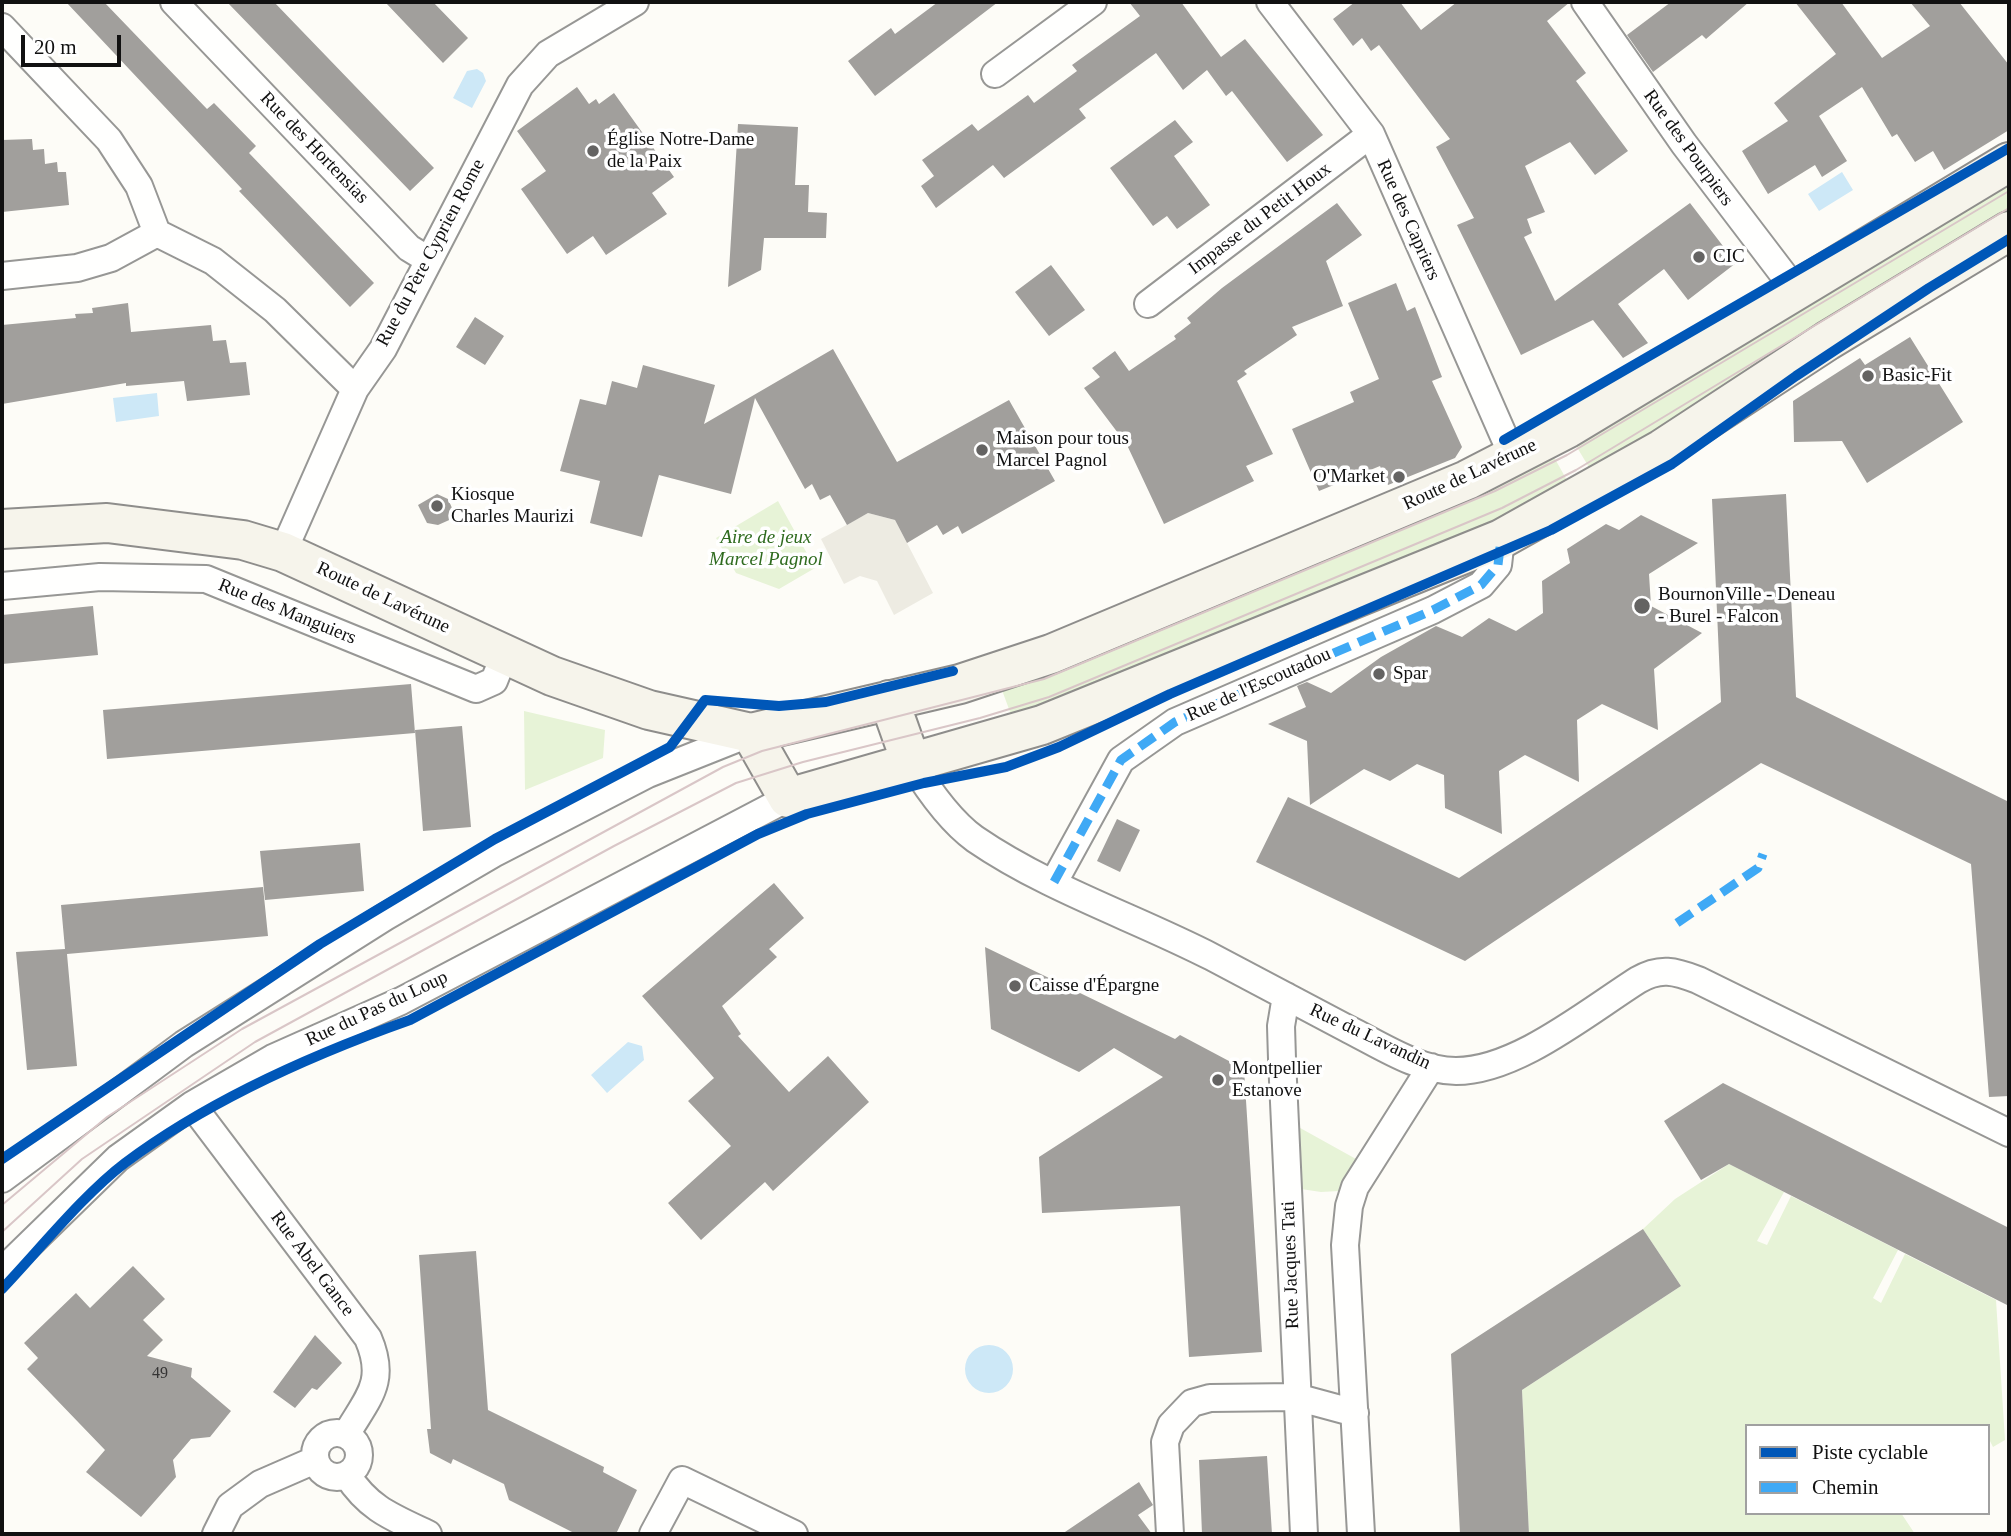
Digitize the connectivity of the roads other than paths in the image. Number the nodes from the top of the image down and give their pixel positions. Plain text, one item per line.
1 (174, 2) edge
2 (635, 2) edge
3 (1093, 2) edge
4 (1270, 2) edge
5 (1585, 2) edge
6 (2, 27) edge
7 (995, 74) dead end
8 (1371, 134) junction
9 (2009, 162) edge
10 (2009, 231) edge
11 (157, 233) junction
12 (428, 259) junction
13 (2, 276) edge
14 (1796, 290) junction
15 (1149, 304) dead end
16 (355, 389) junction
17 (1513, 457) junction
18 (2, 529) edge
19 (1501, 539) junction
20 (284, 552) junction
21 (2, 586) edge
22 (499, 669) junction
23 (889, 700) junction
24 (751, 733) junction
25 (911, 762) junction
26 (788, 798) junction
27 (1054, 882) junction
28 (1286, 996) junction
29 (1431, 1067) junction
30 (192, 1105) junction
31 (2009, 1133) edge
32 (2, 1180) edge
33 (2, 1271) edge
34 (1296, 1397) junction
35 (1355, 1413) junction
36 (346, 1435) junction
37 (315, 1460) junction
38 (347, 1475) junction
39 (216, 1534) edge
40 (428, 1534) edge
41 (653, 1534) edge
42 (794, 1534) edge
43 (1170, 1534) edge
44 (1304, 1534) edge
45 (1361, 1534) edge

1 - 12 street, Rue des Hortensias
2 - 12 street, Rue du Père Cyprien Rome
3 - 7 street
4 - 8 street, Rue des Capriers
5 - 14 street, Rue des Pourpiers
6 - 11 street
8 - 15 street, Impasse du Petit Houx
8 - 17 street, Rue des Capriers
9 - 14 street, Route de Lavérune
10 - 19 street
11 - 13 street
11 - 16 street
12 - 16 street, Rue du Père Cyprien Rome
14 - 17 street, Route de Lavérune
16 - 20 street, Rue du Père Cyprien Rome
17 - 23 street, Route de Lavérune
18 - 20 street, Route de Lavérune
19 - 25 street
19 - 27 street, Rue de l'Escoutadou
20 - 22 street, Route de Lavérune
21 - 22 street, Rue des Manguiers
22 - 24 street, Route de Lavérune
23 - 24 street, Route de Lavérune
23 - 25 street
24 - 26 street
24 - 32 street
25 - 26 street
25 - 27 street, Rue du Lavandin
26 - 30 street, Rue du Pas du Loup
27 - 28 street, Rue du Lavandin
28 - 29 street, Rue du Lavandin
28 - 34 street, Rue Jacques Tati
29 - 31 street, Rue du Lavandin
29 - 35 street
30 - 33 street, Rue du Pas du Loup
30 - 36 street, Rue Abel Gance
34 - 35 street
34 - 43 street
34 - 44 street, Rue Jacques Tati
35 - 45 street
36 - 37 street
36 - 38 street
37 - 38 street
37 - 39 street
38 - 40 street
41 - 42 street

